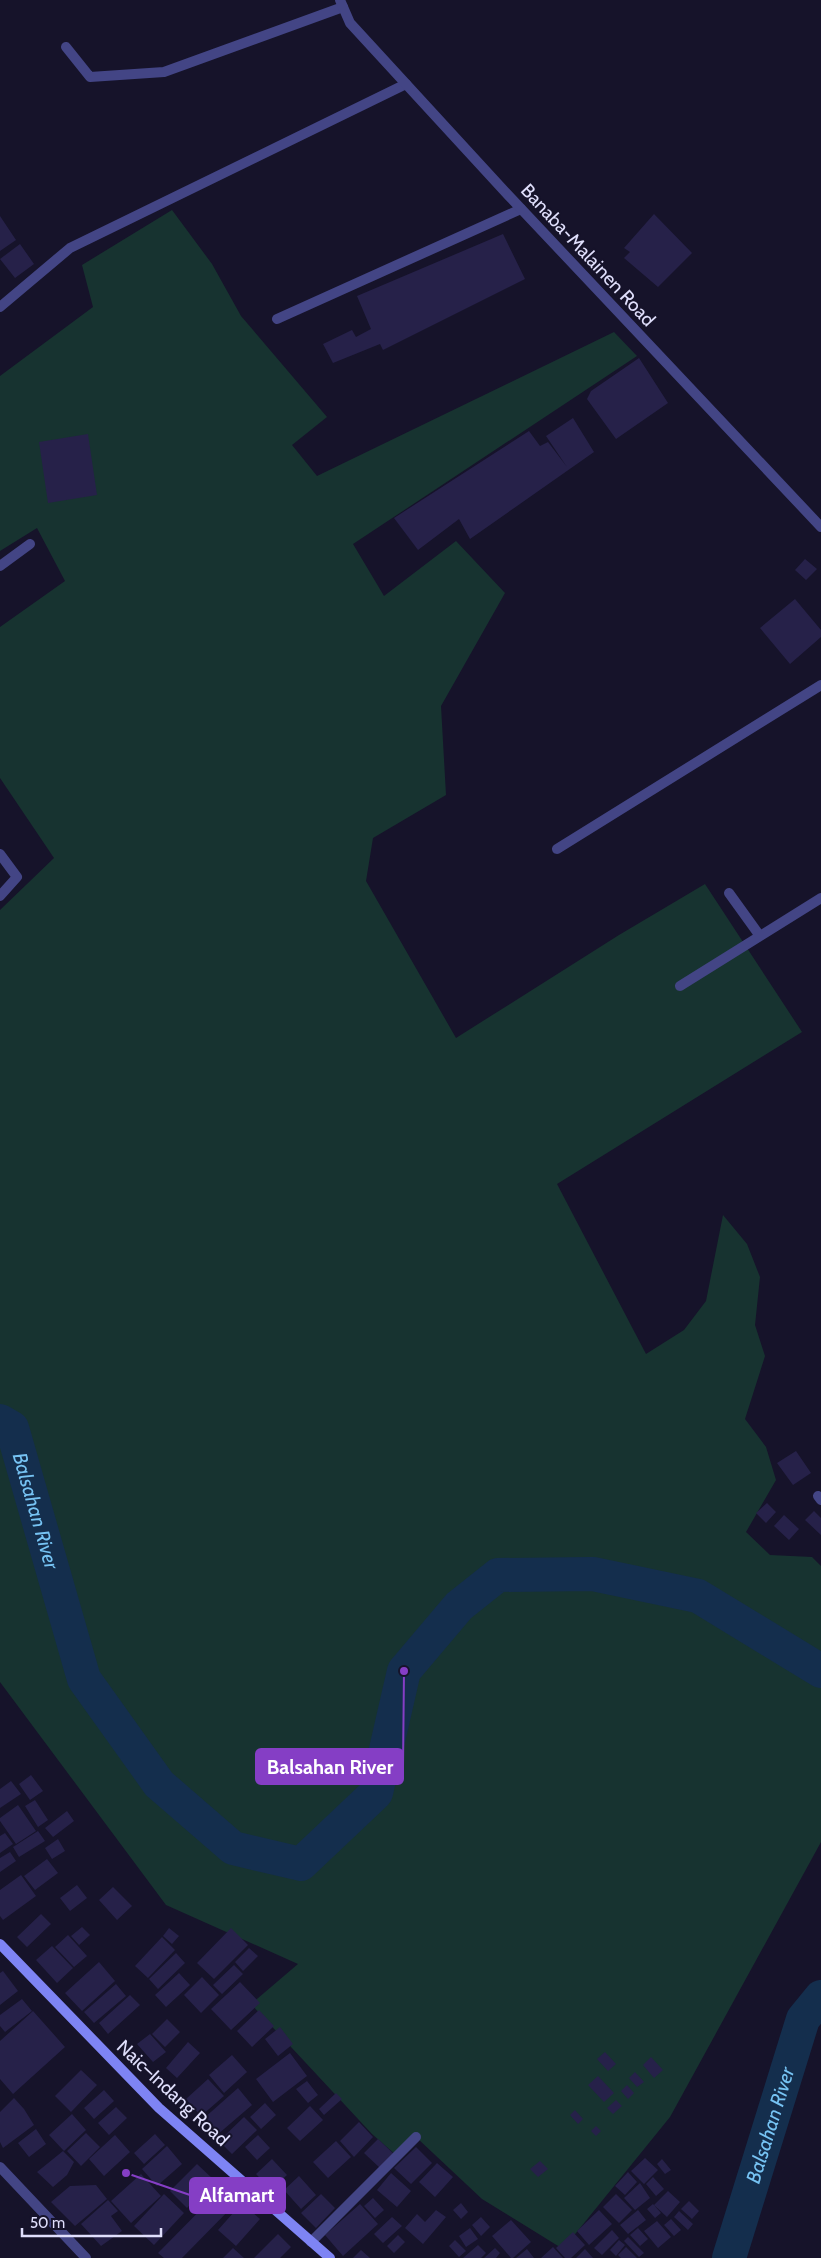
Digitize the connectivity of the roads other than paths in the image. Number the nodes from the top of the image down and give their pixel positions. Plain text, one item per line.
1 (341, 3) edge
2 (66, 47) dead end
3 (406, 84) junction
4 (521, 209) junction
5 (0, 307) edge
6 (277, 319) dead end
7 (821, 527) edge
8 (30, 544) dead end
9 (0, 566) edge
10 (821, 684) edge
11 (557, 850) dead end
12 (0, 854) edge
13 (729, 893) dead end
14 (0, 896) edge
15 (821, 898) edge
16 (760, 936) junction
17 (680, 986) dead end
18 (0, 1944) edge
19 (416, 2138) dead end
20 (0, 2167) edge
21 (311, 2242) junction
22 (86, 2258) edge
23 (330, 2258) edge

1 - 2 street
1 - 3 street, Banaba-Malainen Road
3 - 4 street, Banaba-Malainen Road
3 - 5 street
4 - 6 street
4 - 7 street, Banaba-Malainen Road
8 - 9 street
10 - 11 street
12 - 14 street
13 - 16 street
15 - 16 street
16 - 17 street
18 - 21 main road, Naic–Indang Road
19 - 21 street
20 - 22 street
21 - 23 main road, Naic–Indang Road

